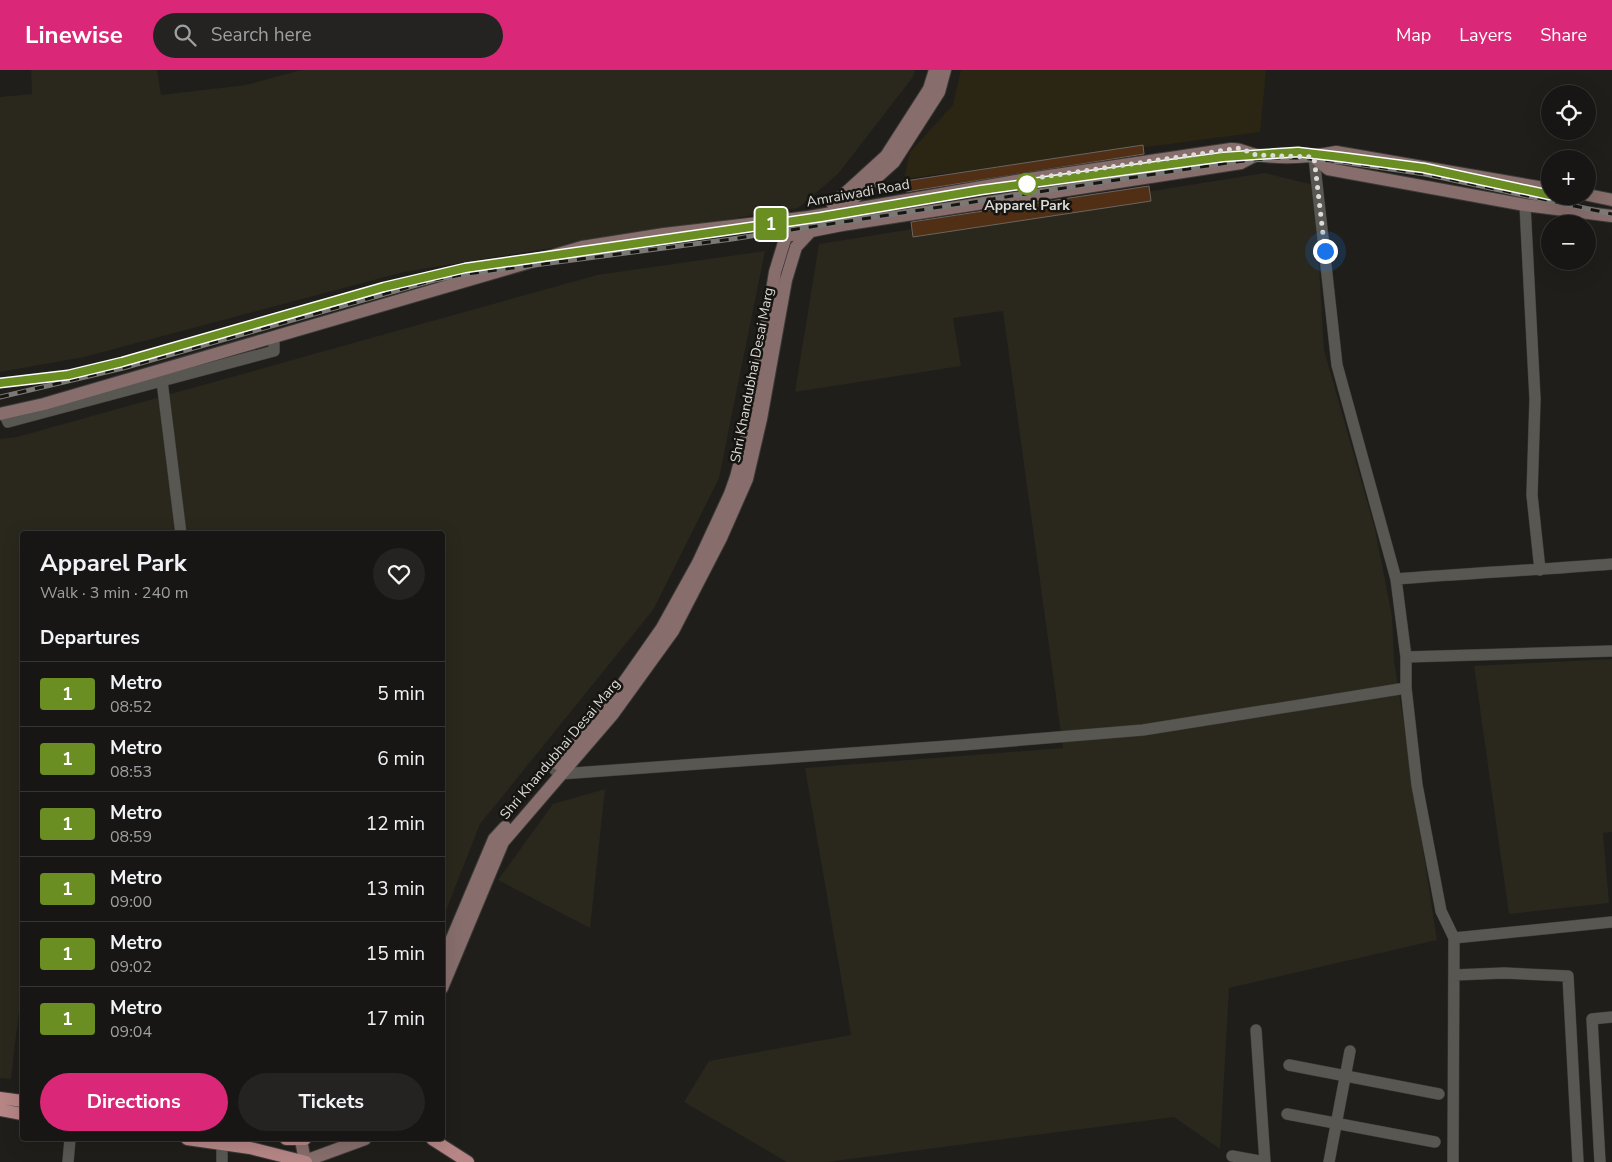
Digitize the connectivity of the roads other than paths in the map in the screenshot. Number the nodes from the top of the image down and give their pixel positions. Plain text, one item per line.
1 (935, 70) edge
2 (945, 70) edge
3 (1256, 155) junction
4 (1314, 157) junction
5 (1541, 187) edge
6 (1596, 197) edge
7 (1612, 200) edge
8 (1525, 205) junction
9 (833, 212) junction
10 (1612, 216) edge
11 (809, 217) junction
12 (756, 223) junction
13 (810, 232) junction
14 (786, 236) junction
15 (778, 290) junction
16 (274, 337) junction
17 (162, 381) junction
18 (2, 413) edge
19 (181, 531) edge
20 (1612, 564) edge
21 (1540, 570) junction
22 (1396, 579) junction
23 (1612, 651) edge
24 (1406, 658) junction
25 (1406, 688) junction
26 (557, 772) junction
27 (1612, 922) edge
28 (1454, 938) junction
29 (445, 955) edge
30 (1454, 975) junction
31 (445, 981) edge
32 (1612, 1017) edge
33 (1256, 1030) dead end
34 (1350, 1051) dead end
35 (1289, 1066) dead end
36 (1345, 1076) junction
37 (1439, 1094) dead end
38 (0, 1098) edge
39 (20, 1102) edge
40 (0, 1110) edge
41 (20, 1114) edge
42 (1287, 1114) dead end
43 (1336, 1124) junction
44 (70, 1141) edge
45 (201, 1141) edge
46 (303, 1141) edge
47 (360, 1141) edge
48 (435, 1141) edge
49 (1435, 1142) dead end
50 (222, 1144) junction
51 (1232, 1156) dead end
52 (306, 1161) edge
53 (68, 1162) edge
54 (222, 1162) edge
55 (468, 1162) edge
56 (1265, 1162) edge
57 (1329, 1162) edge
58 (1453, 1162) edge
59 (1578, 1162) edge
60 (1600, 1162) edge

1 - 11 main road
2 - 9 main road, Shri Khandubhai Desai Marg
3 - 4 main road, Amraiwadi Road
3 - 9 main road, Amraiwadi Road
3 - 13 main road
4 - 5 main road, Amraiwadi Road
4 - 8 main road
4 - 22 street
6 - 7 main road
8 - 10 main road
8 - 21 street
9 - 11 main road, Amraiwadi Road
9 - 13 main road, Shri Khandubhai Desai Marg
11 - 12 main road, Amraiwadi Road
11 - 14 main road
12 - 14 main road
12 - 16 main road, Amraiwadi Road
13 - 14 main road
13 - 15 main road, Shri Khandubhai Desai Marg
14 - 15 main road, Shri Khandubhai Desai Marg
15 - 26 main road, Shri Khandubhai Desai Marg
16 - 17 street
16 - 18 main road, Amraiwadi Road
17 - 18 street
17 - 19 street
20 - 21 street
21 - 22 street
22 - 24 street
23 - 24 street
24 - 25 street
25 - 26 street
25 - 28 street
26 - 29 main road, Shri Khandubhai Desai Marg
26 - 31 main road, Shri Khandubhai Desai Marg
27 - 28 street
28 - 30 street
30 - 58 street
30 - 59 street
32 - 60 street
33 - 56 street
34 - 36 street
35 - 36 street
36 - 37 street
36 - 43 street
38 - 39 main road
40 - 41 main road
42 - 43 street
43 - 49 street
43 - 57 street
44 - 53 street
45 - 50 main road
46 - 52 main road
47 - 52 main road
48 - 55 main road
50 - 52 main road
50 - 54 street
51 - 56 street

